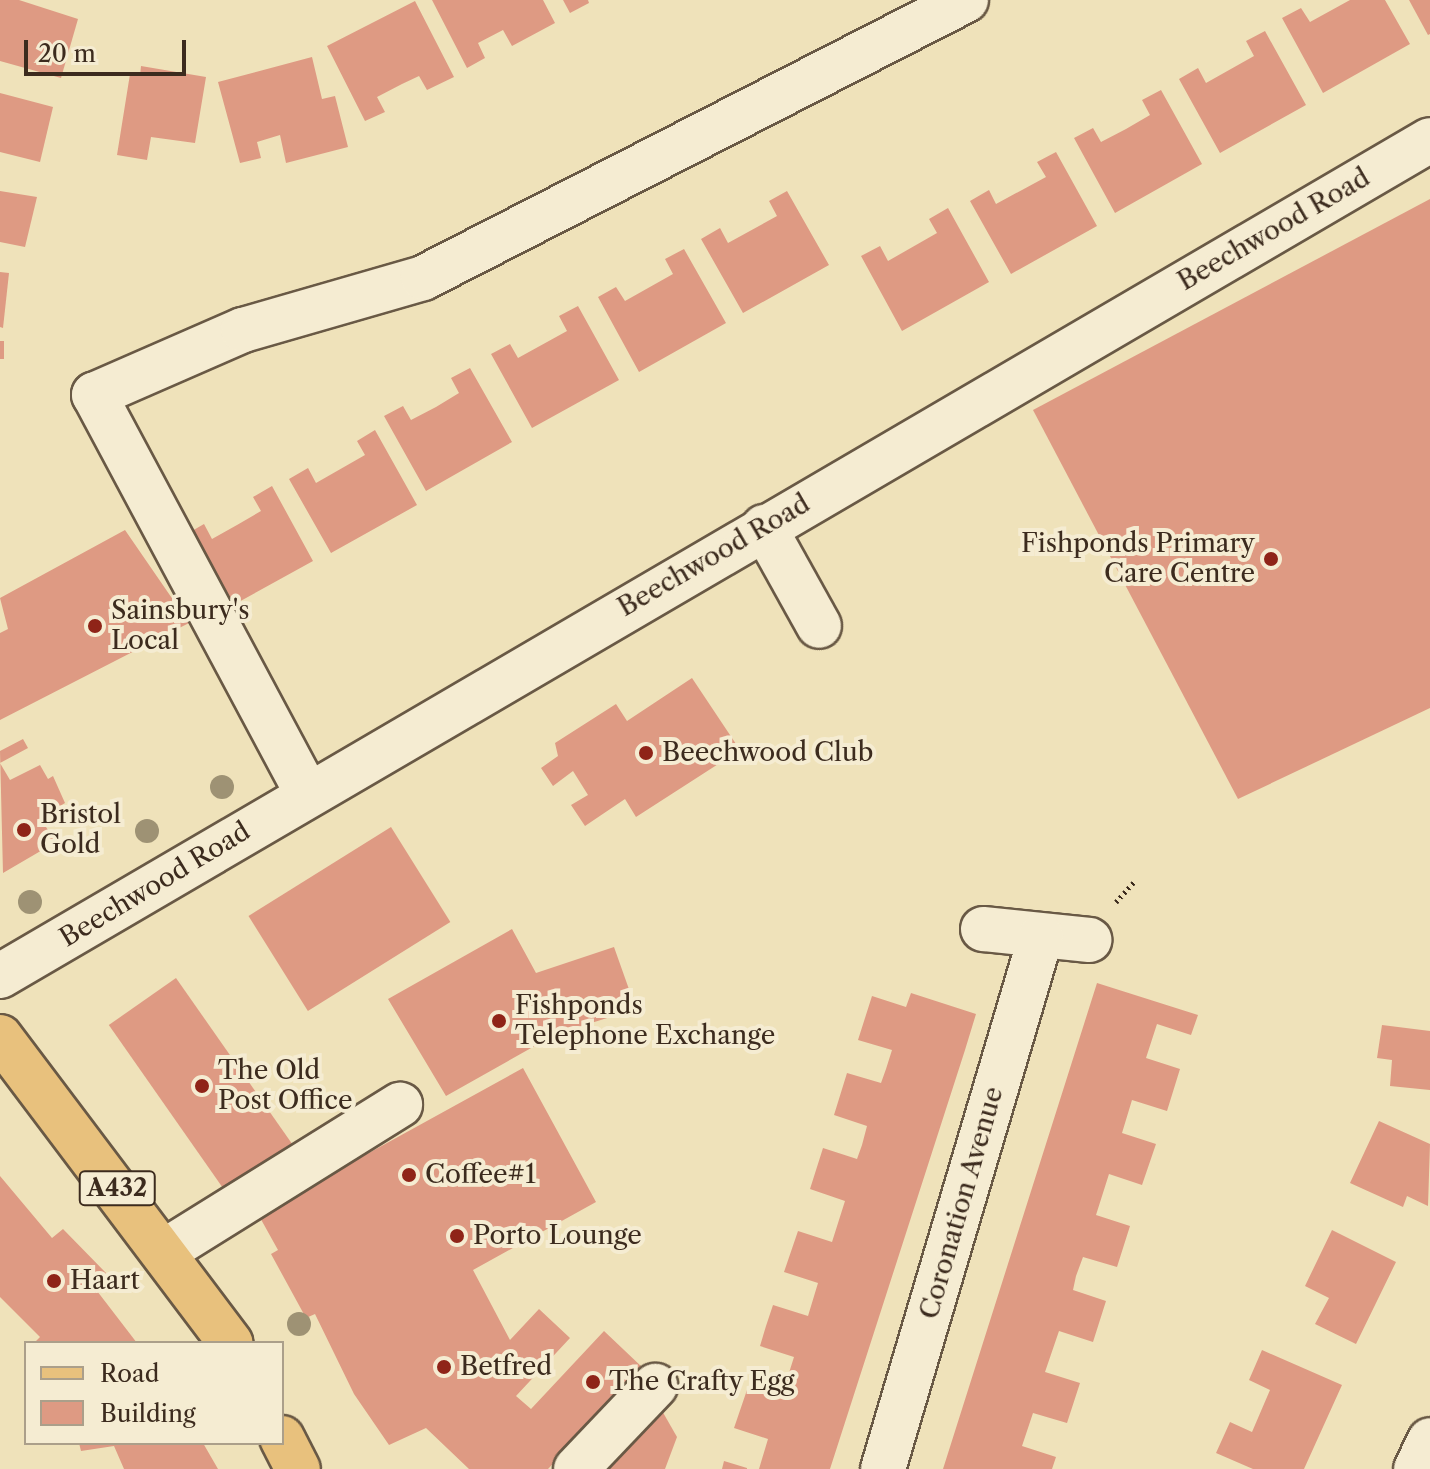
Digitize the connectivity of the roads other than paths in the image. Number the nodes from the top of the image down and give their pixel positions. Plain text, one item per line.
1 (966, 0) edge
2 (1430, 140) edge
3 (764, 527) junction
4 (819, 626) dead end
5 (308, 795) junction
6 (983, 929) dead end
7 (1041, 936) junction
8 (1089, 940) dead end
9 (0, 976) edge
10 (0, 1037) edge
11 (400, 1105) dead end
12 (165, 1251) junction
13 (230, 1341) edge
14 (655, 1386) dead end
15 (1430, 1440) edge
16 (284, 1442) edge
17 (298, 1469) edge
18 (576, 1469) edge
19 (883, 1469) edge
20 (1416, 1469) edge

1 - 5 street
2 - 3 street, Beechwood Road
3 - 4 street
3 - 5 street, Beechwood Road
5 - 9 street, Beechwood Road
6 - 7 street
7 - 8 street
7 - 19 street, Coronation Avenue
10 - 12 main road, A432
11 - 12 street
12 - 13 main road, A432
14 - 18 street
15 - 20 street
16 - 17 main road

